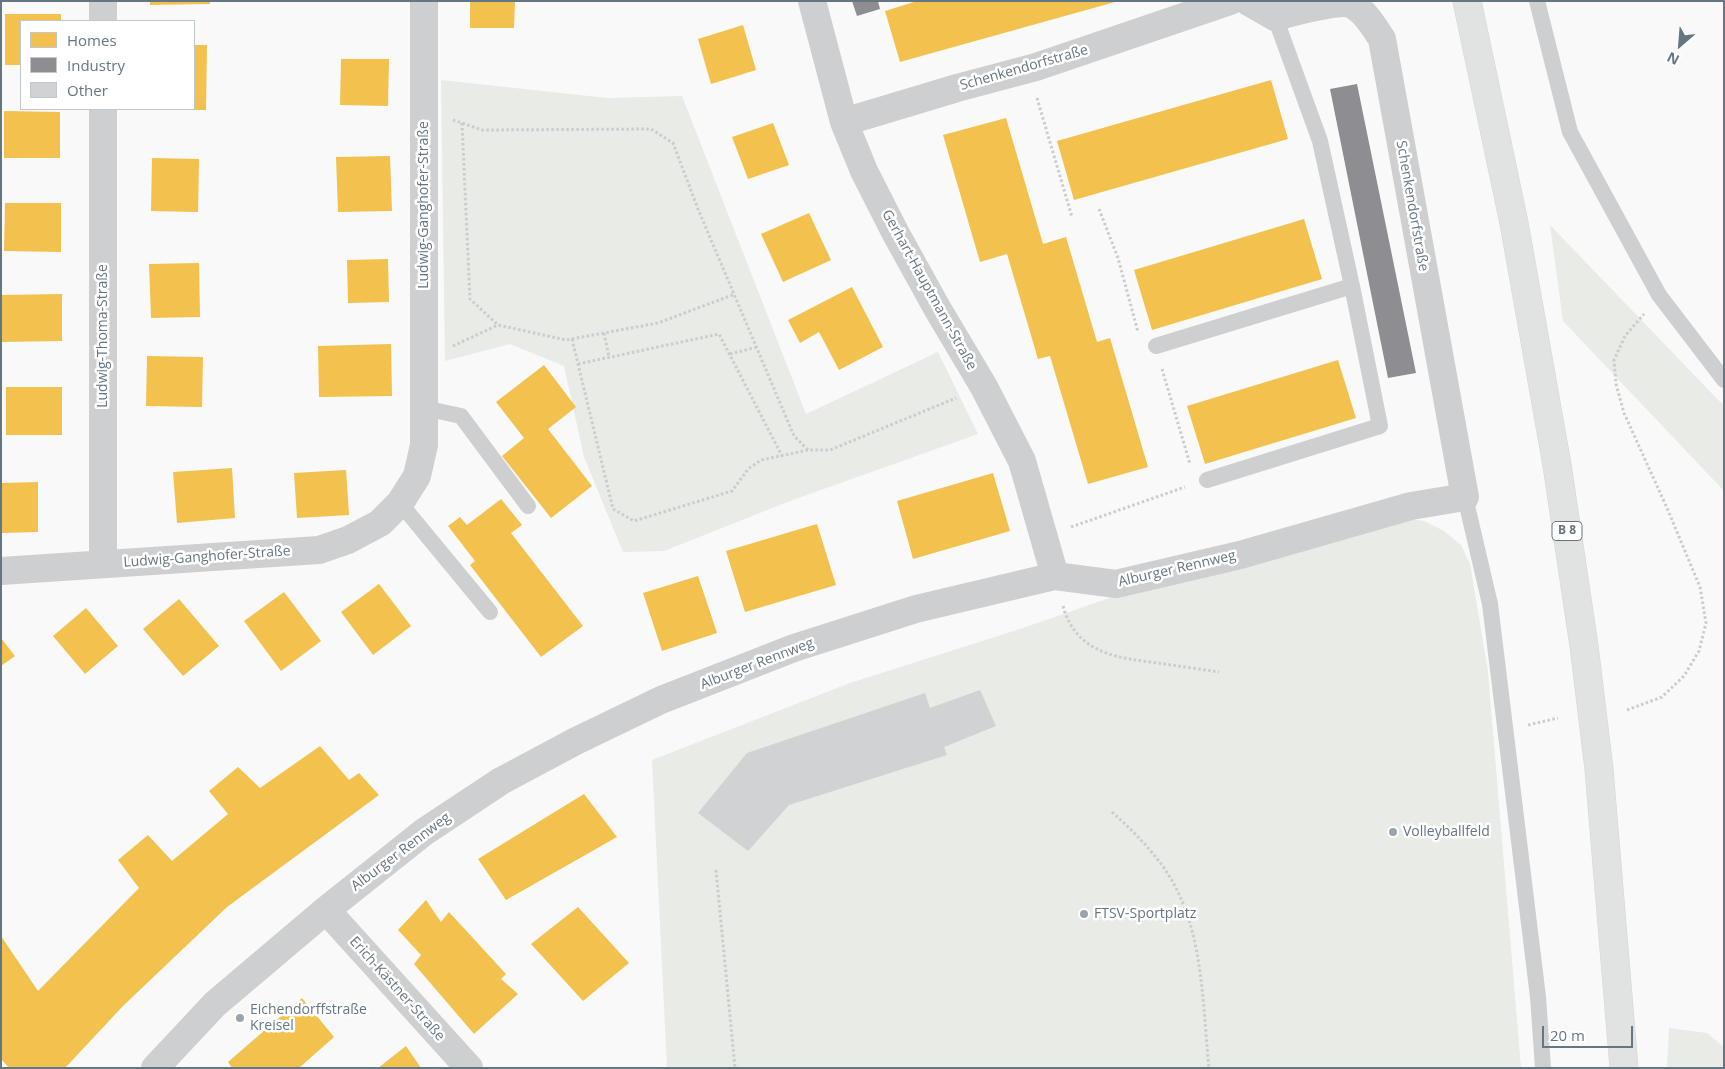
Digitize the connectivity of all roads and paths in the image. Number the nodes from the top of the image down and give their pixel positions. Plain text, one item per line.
1 (103, 1) edge
2 (424, 1) edge
3 (812, 1) edge
4 (1230, 1) edge
5 (1247, 1) edge
6 (1467, 1) edge
7 (1537, 1) edge
8 (1274, 17) junction
9 (103, 20) edge
10 (1028, 69) junction
11 (424, 103) junction
12 (103, 110) edge
13 (844, 122) junction
14 (462, 123) junction
15 (1072, 217) dead end
16 (1352, 286) junction
17 (734, 294) junction
18 (1660, 295) junction
19 (498, 325) junction
20 (604, 333) junction
21 (572, 338) junction
22 (1156, 346) dead end
23 (757, 347) junction
24 (730, 354) junction
25 (609, 357) junction
26 (424, 360) junction
27 (578, 364) junction
28 (1724, 380) edge
29 (984, 387) junction
30 (424, 408) junction
31 (808, 450) junction
32 (782, 456) junction
33 (1207, 480) joint
34 (1465, 497) junction
35 (400, 503) junction
36 (528, 506) dead end
37 (1043, 536) junction
38 (103, 564) junction
39 (1, 571) edge
40 (1055, 576) junction
41 (490, 612) dead end
42 (1219, 672) dead end
43 (1627, 710) dead end
44 (1558, 718) dead end
45 (1506, 729) junction
46 (1112, 812) dead end
47 (716, 870) dead end
48 (326, 910) junction
49 (155, 1068) edge
50 (469, 1068) edge
51 (735, 1068) edge
52 (1209, 1068) edge
53 (1543, 1068) edge
54 (1624, 1068) edge

1 - 9 street
2 - 11 street, Ludwig-Ganghofer-Straße
3 - 13 street, Gerhart-Hauptmann-Straße
4 - 10 street, Schenkendorfstraße
5 - 8 street
6 - 54 main road, B 8
7 - 18 lane
8 - 16 lane
8 - 34 street, Schenkendorfstraße
10 - 13 street, Schenkendorfstraße
10 - 15 path
11 - 14 path
11 - 26 street, Ludwig-Ganghofer-Straße
12 - 38 street, Ludwig-Thoma-Straße
13 - 29 street, Gerhart-Hauptmann-Straße
14 - 17 path
14 - 19 path
16 - 22 lane
16 - 33 lane
17 - 20 path
17 - 23 path
18 - 28 lane
18 - 43 path
19 - 21 path
19 - 26 path
20 - 21 path
20 - 25 path
21 - 27 path
23 - 24 path
23 - 31 path
24 - 25 path
24 - 32 path
25 - 27 path
26 - 30 street, Ludwig-Ganghofer-Straße
27 - 32 path
29 - 31 path
29 - 37 street, Gerhart-Hauptmann-Straße
30 - 35 street, Ludwig-Ganghofer-Straße
30 - 36 lane
31 - 32 path
33 - 37 path
34 - 40 street, Alburger Rennweg
34 - 45 lane
35 - 38 street, Ludwig-Ganghofer-Straße
35 - 41 lane
37 - 40 street, Gerhart-Hauptmann-Straße
38 - 39 street, Ludwig-Ganghofer-Straße
40 - 42 path
40 - 48 street, Alburger Rennweg
44 - 45 path
45 - 53 lane
46 - 52 path
47 - 51 path
48 - 49 street, Alburger Rennweg
48 - 50 street, Erich-Kästner-Straße

